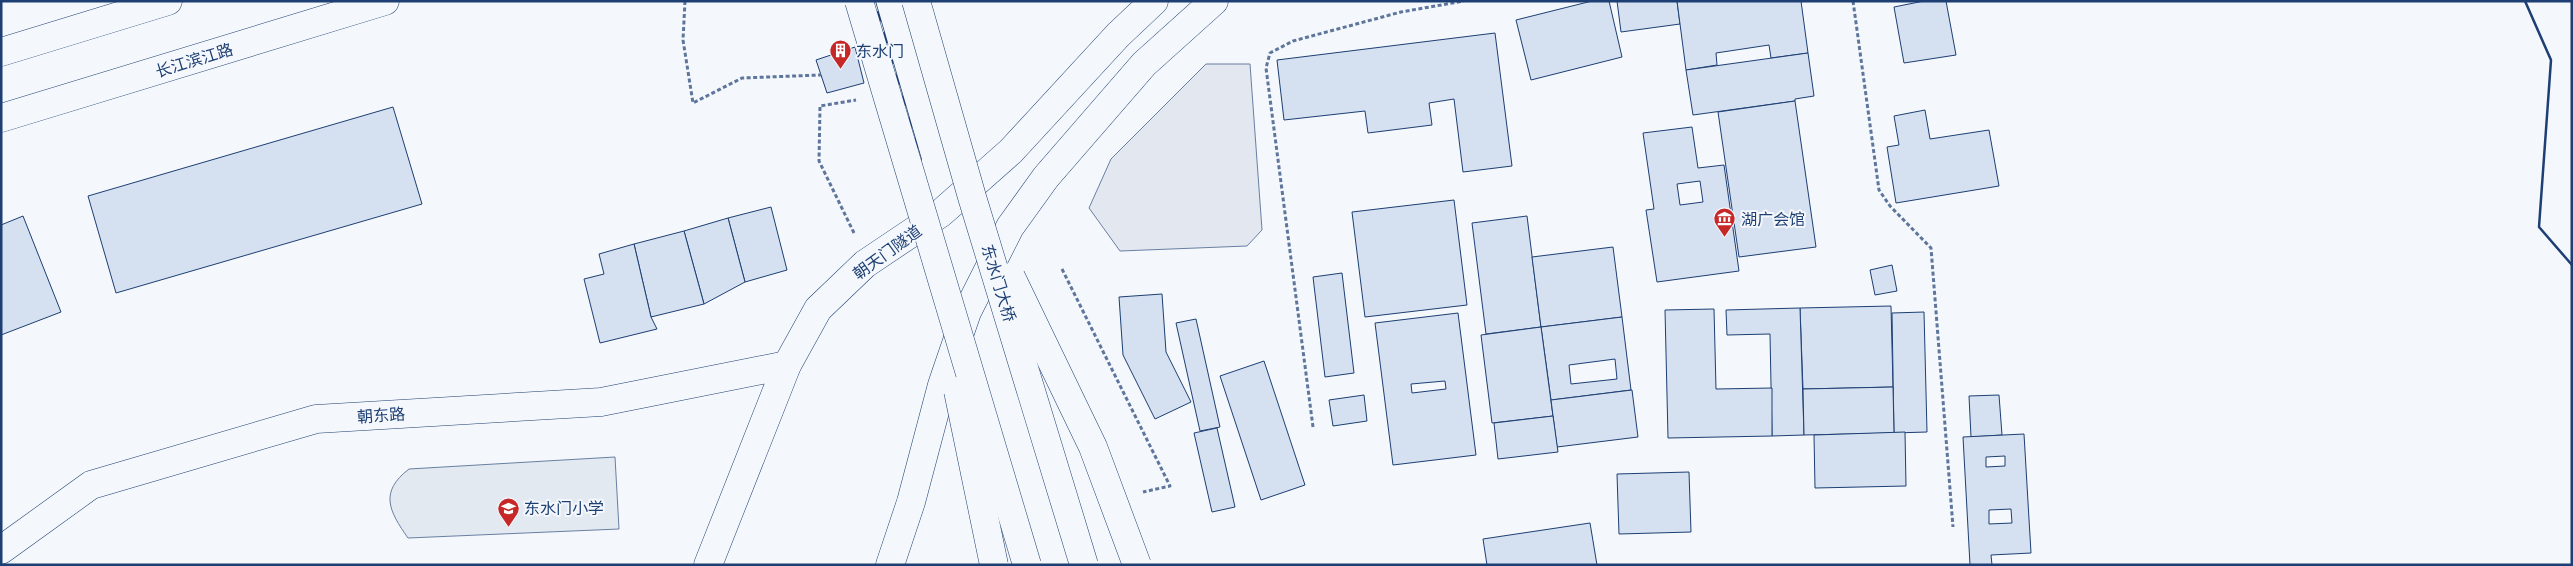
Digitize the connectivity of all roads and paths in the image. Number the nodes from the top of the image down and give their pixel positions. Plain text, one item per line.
1 (168, 1) edge
2 (385, 1) edge
3 (685, 1) edge
4 (859, 1) edge
5 (916, 1) edge
6 (1154, 1) edge
7 (1214, 1) edge
8 (1464, 1) edge
9 (1853, 1) edge
10 (1, 52) edge
11 (821, 75) dead end
12 (860, 100) dead end
13 (1, 118) edge
14 (972, 197) junction
15 (921, 216) junction
16 (865, 264) junction
17 (1062, 269) dead end
18 (787, 365) junction
19 (1313, 427) dead end
20 (1140, 493) dead end
21 (1953, 527) dead end
22 (1, 550) edge
23 (708, 565) edge
24 (890, 565) edge
25 (994, 565) edge
26 (1027, 565) edge
27 (1084, 565) edge
28 (1137, 565) edge

1 - 10 main road
2 - 13 main road, 长江滨江路
3 - 11 path
4 - 15 main road, bridge
5 - 14 main road, 东水门大桥, bridge
6 - 16 main road, 朝天门隧道
7 - 24 main road
8 - 19 path
9 - 21 path
12 - 16 path
14 - 27 main road, 东水门大桥, bridge
14 - 28 main road, bridge
15 - 25 main road, bridge
15 - 26 main road, bridge
16 - 18 main road, 朝天门隧道
17 - 20 path
18 - 22 main road, 朝东路
18 - 23 main road, 朝天门隧道

